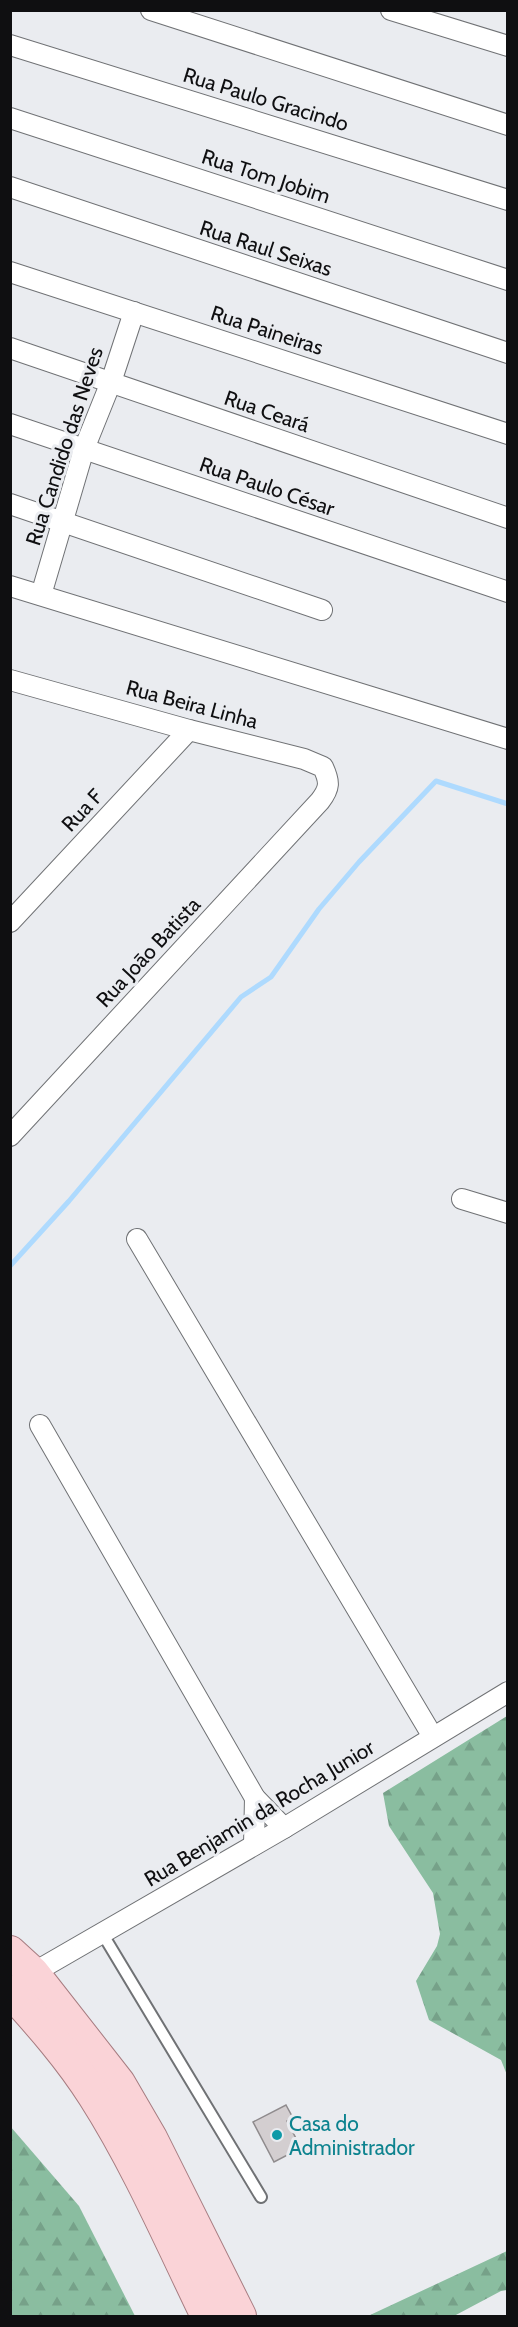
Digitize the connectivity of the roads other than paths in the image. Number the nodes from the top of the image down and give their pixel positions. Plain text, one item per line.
1 (151, 10) edge
2 (391, 10) edge
3 (10, 45) edge
4 (507, 46) edge
5 (10, 117) edge
6 (507, 125) edge
7 (10, 187) edge
8 (507, 200) edge
9 (10, 272) edge
10 (507, 280) edge
11 (134, 312) junction
12 (10, 348) edge
13 (507, 353) edge
14 (111, 382) junction
15 (10, 424) edge
16 (507, 434) edge
17 (84, 449) junction
18 (10, 504) edge
19 (507, 518) edge
20 (63, 520) junction
21 (10, 586) edge
22 (507, 592) edge
23 (41, 595) junction
24 (322, 610) dead end
25 (10, 680) edge
26 (189, 730) junction
27 (507, 739) edge
28 (320, 801) joint
29 (10, 922) edge
30 (10, 1136) edge
31 (462, 1199) dead end
32 (507, 1213) edge
33 (137, 1239) dead end
34 (40, 1425) dead end
35 (507, 1692) edge
36 (433, 1737) junction
37 (255, 1798) junction
38 (284, 1828) junction
39 (254, 1845) junction
40 (102, 1933) junction
41 (10, 1952) edge
42 (18, 1981) edge
43 (261, 2197) dead end
44 (207, 2316) edge
45 (240, 2316) edge

1 - 6 street
2 - 4 street
3 - 8 street, Rua Paulo Gracindo
5 - 10 street, Rua Tom Jobim
7 - 13 street, Rua Raul Seixas
9 - 11 street, Rua Paineiras
11 - 14 street, Rua Candido das Neves
11 - 16 street, Rua Paineiras
12 - 14 street, Rua Ceará
14 - 17 street, Rua Candido das Neves
14 - 19 street, Rua Ceará
15 - 17 street, Rua Paulo César
17 - 20 street, Rua Candido das Neves
17 - 22 street, Rua Paulo César
18 - 20 street
20 - 23 street, Rua Candido das Neves
20 - 24 street
21 - 23 street
23 - 27 street
25 - 26 street, Rua Beira Linha
26 - 28 street, Rua Beira Linha
26 - 29 street, Rua F
28 - 30 street, Rua Joāo Batista
31 - 32 street
33 - 36 street
34 - 37 street
35 - 36 street, Rua Benjamin da Rocha Junior
36 - 38 street, Rua Benjamin da Rocha Junior
37 - 38 street
37 - 39 street
38 - 39 street, Rua Benjamin da Rocha Junior
39 - 40 street, Rua Benjamin da Rocha Junior
40 - 42 street, Rua Benjamin da Rocha Junior
40 - 43 lane
41 - 42 main road
42 - 44 main road
42 - 45 main road

